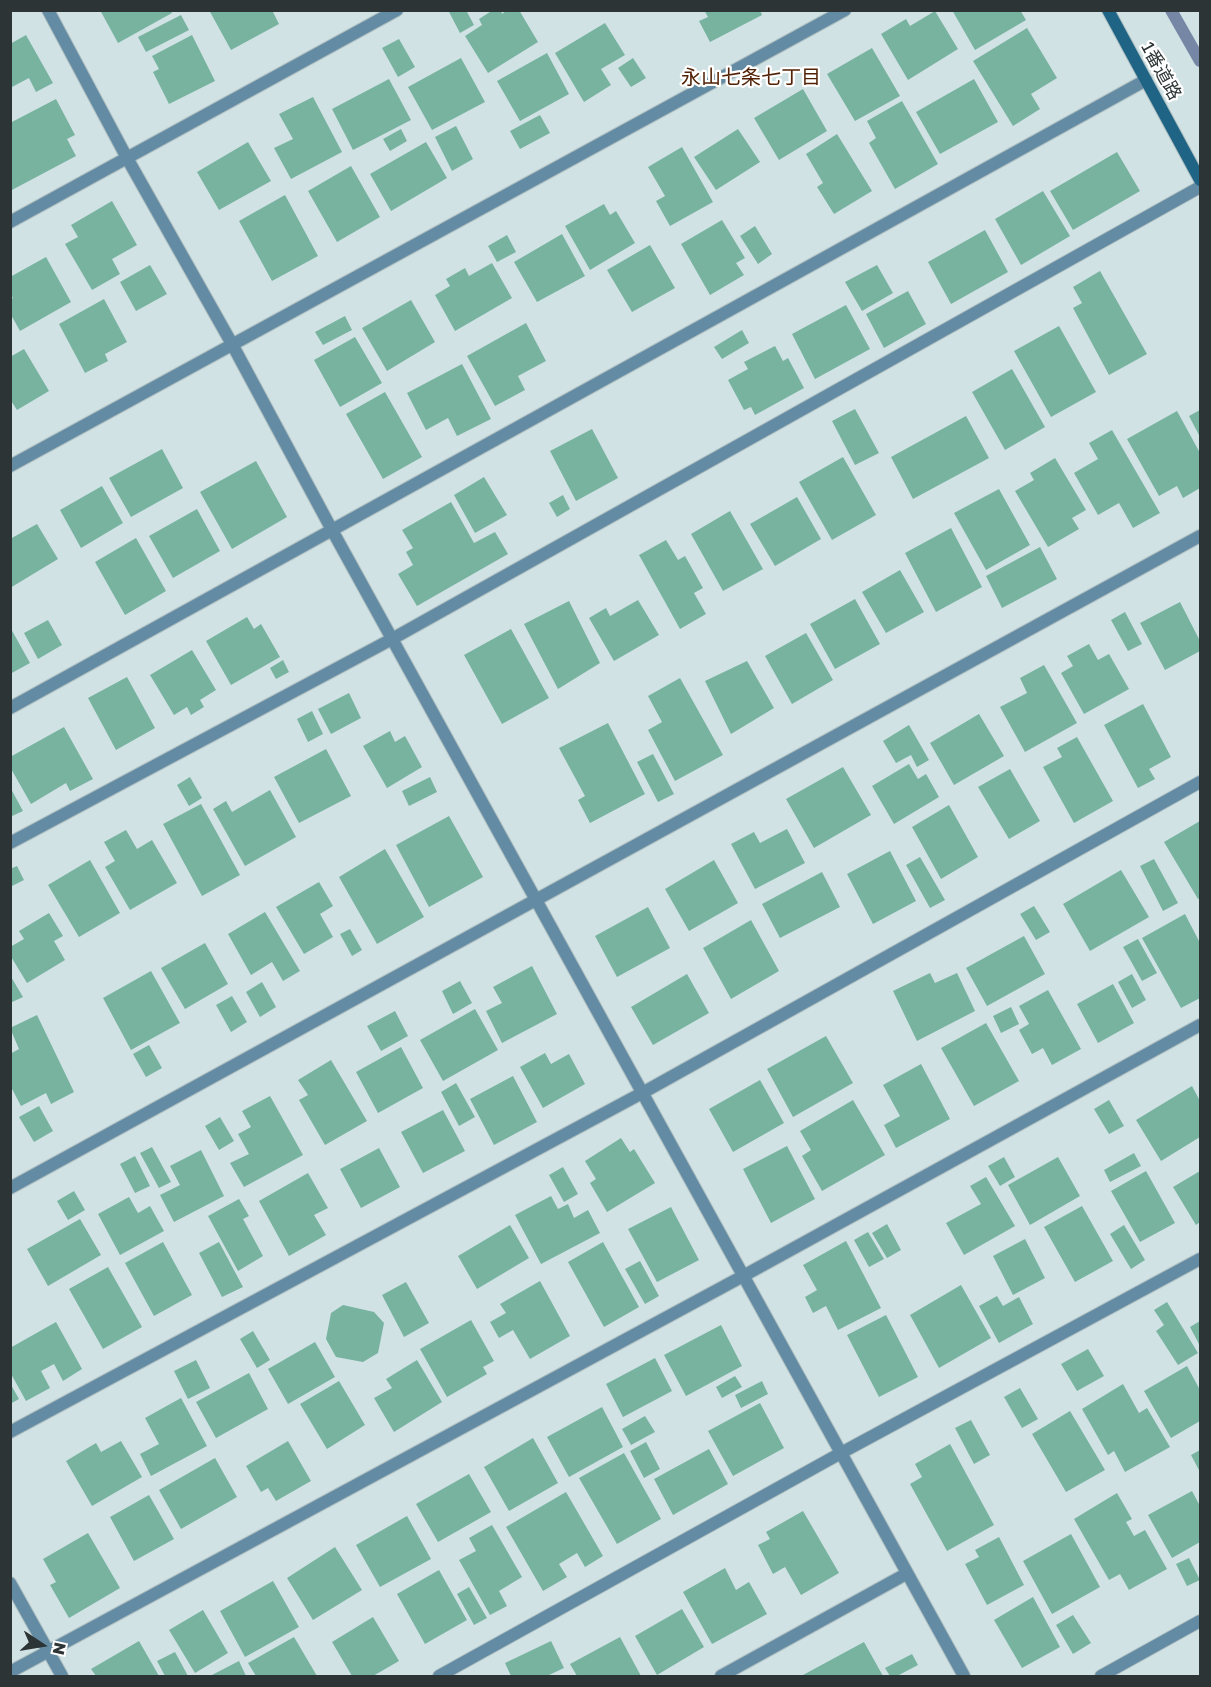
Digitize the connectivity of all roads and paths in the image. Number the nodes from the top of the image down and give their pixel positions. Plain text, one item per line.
1 (48, 10) edge
2 (397, 10) edge
3 (845, 10) edge
4 (1108, 10) edge
5 (1146, 80) junction
6 (127, 158) junction
7 (1200, 180) edge
8 (1200, 187) edge
9 (10, 222) edge
10 (232, 344) junction
11 (10, 466) edge
12 (332, 530) junction
13 (1200, 536) edge
14 (392, 639) junction
15 (10, 708) edge
16 (1200, 782) edge
17 (10, 843) edge
18 (536, 900) junction
19 (1200, 1025) edge
20 (644, 1092) junction
21 (10, 1188) edge
22 (1200, 1259) edge
23 (745, 1275) junction
24 (10, 1432) edge
25 (841, 1453) junction
26 (906, 1574) junction
27 (10, 1583) edge
28 (1200, 1621) edge
29 (48, 1651) junction
30 (10, 1672) edge
31 (62, 1677) edge
32 (439, 1677) edge
33 (721, 1677) edge
34 (964, 1677) edge
35 (1101, 1677) edge

1 - 6 street
2 - 6 street
3 - 10 street
4 - 5 street, 1番道路
5 - 7 street, 1番道路
5 - 12 street
6 - 9 street
6 - 10 street
8 - 14 street
10 - 11 street
10 - 12 street
12 - 14 street
12 - 15 street
13 - 18 street
14 - 17 street
14 - 18 street
16 - 20 street
18 - 20 street
18 - 21 street
19 - 23 street
20 - 23 street
20 - 24 street
22 - 25 street
23 - 25 street
23 - 29 street
25 - 26 street
25 - 32 street
26 - 33 street
26 - 34 street
27 - 29 street
28 - 35 street
29 - 30 street
29 - 31 street

